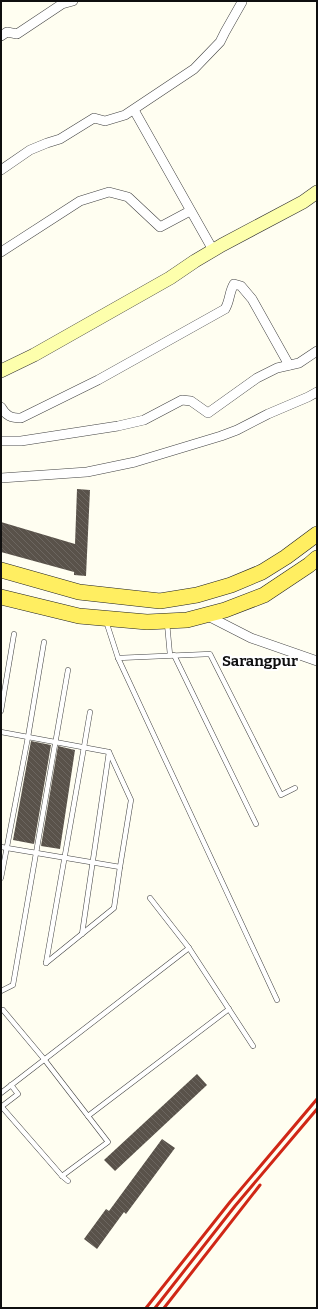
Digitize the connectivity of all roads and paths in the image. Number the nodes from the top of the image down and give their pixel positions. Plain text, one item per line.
1 (73, 1) edge
2 (243, 2) edge
3 (1, 36) edge
4 (134, 110) junction
5 (1, 170) edge
6 (317, 192) edge
7 (190, 210) junction
8 (213, 250) junction
9 (1, 252) edge
10 (317, 351) edge
11 (289, 365) junction
12 (1, 371) edge
13 (317, 392) edge
14 (1, 407) edge
15 (1, 441) edge
16 (1, 478) edge
17 (317, 534) edge
18 (317, 558) edge
19 (1, 570) edge
20 (1, 597) edge
21 (206, 615) junction
22 (105, 618) junction
23 (167, 621) junction
24 (14, 634) dead end
25 (44, 642) dead end
26 (172, 655) junction
27 (118, 658) junction
28 (317, 661) edge
29 (68, 670) dead end
30 (1, 711) edge
31 (90, 712) dead end
32 (1, 732) edge
33 (28, 737) junction
34 (55, 742) junction
35 (84, 747) junction
36 (109, 752) junction
37 (295, 788) dead end
38 (256, 824) dead end
39 (1, 847) edge
40 (7, 848) junction
41 (36, 853) junction
42 (64, 858) junction
43 (92, 863) junction
44 (120, 867) junction
45 (1, 878) edge
46 (150, 898) dead end
47 (82, 934) junction
48 (189, 948) junction
49 (1, 991) edge
50 (277, 1000) dead end
51 (229, 1009) junction
52 (3, 1010) dead end
53 (253, 1046) dead end
54 (44, 1059) junction
55 (11, 1085) junction
56 (1, 1093) edge
57 (1, 1107) edge
58 (88, 1116) junction
59 (62, 1176) junction
60 (68, 1181) dead end

1 - 3 street
2 - 4 street
4 - 5 street
4 - 7 street
6 - 8 street
7 - 8 street
7 - 9 street
8 - 12 street
10 - 11 street
11 - 14 street
11 - 15 street
13 - 16 street
17 - 19 main road
18 - 21 main road
20 - 22 main road
21 - 23 main road
21 - 28 street
22 - 23 main road
22 - 27 lane
23 - 26 lane
24 - 30 lane
25 - 33 lane
26 - 27 lane
26 - 37 lane
26 - 38 lane
27 - 50 lane
29 - 34 lane
31 - 35 lane
32 - 33 lane
33 - 34 lane
33 - 40 lane
34 - 35 lane
34 - 41 lane
35 - 36 lane
35 - 42 lane
36 - 43 lane
36 - 44 lane
39 - 40 lane
40 - 41 lane
40 - 45 lane
41 - 42 lane
41 - 49 lane
42 - 43 lane
42 - 47 lane
43 - 44 lane
43 - 47 lane
44 - 47 lane
46 - 48 lane
48 - 51 lane
48 - 54 lane
51 - 53 lane
51 - 58 lane
52 - 54 lane
54 - 55 lane
54 - 58 lane
55 - 56 lane
55 - 57 lane
57 - 59 lane
58 - 59 lane
59 - 60 lane

